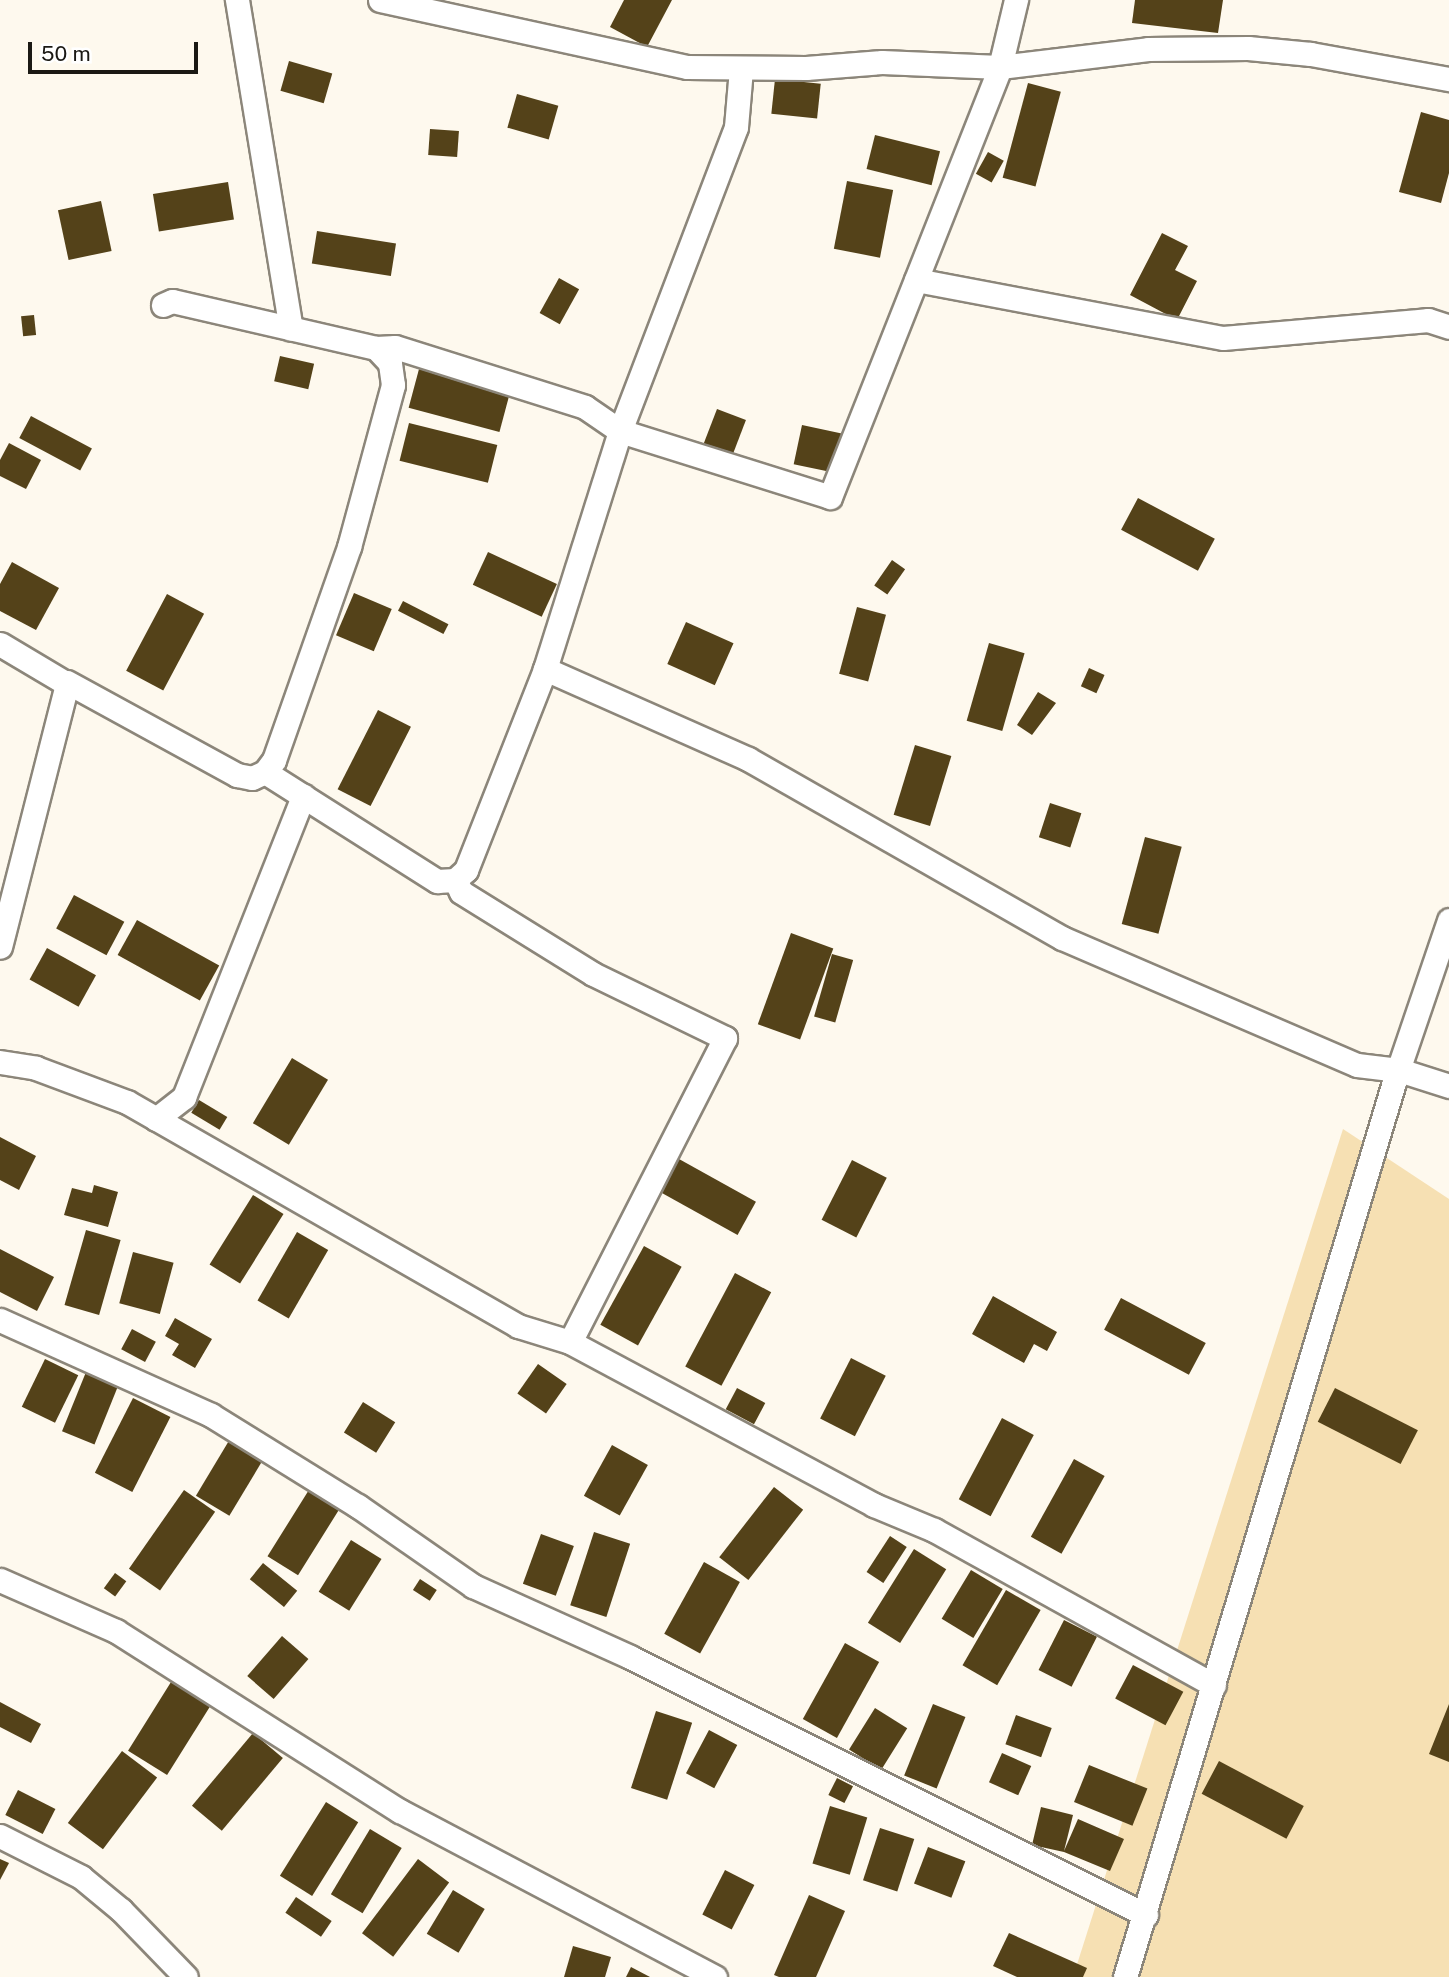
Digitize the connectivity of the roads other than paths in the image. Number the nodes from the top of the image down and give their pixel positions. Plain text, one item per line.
1 (237, 0) edge
2 (380, 0) edge
3 (1016, 0) edge
4 (1000, 67) junction
5 (741, 69) junction
6 (1449, 79) edge
7 (916, 280) junction
8 (163, 305) dead end
9 (1449, 327) edge
10 (291, 328) junction
11 (376, 348) junction
12 (620, 431) junction
13 (0, 644) edge
14 (545, 669) junction
15 (66, 682) junction
16 (265, 772) junction
17 (303, 796) junction
18 (454, 880) junction
19 (1449, 920) edge
20 (0, 947) edge
21 (0, 1062) edge
22 (1399, 1070) junction
23 (1449, 1086) edge
24 (156, 1119) junction
25 (0, 1321) edge
26 (570, 1342) junction
27 (0, 1580) edge
28 (1214, 1685) junction
29 (0, 1836) edge
30 (1146, 1915) junction
31 (186, 1977) edge
32 (715, 1977) edge
33 (1125, 1977) edge

1 - 10 street
2 - 5 street
3 - 4 street
4 - 5 street
4 - 6 street
4 - 7 street
5 - 12 street
7 - 9 street
7 - 12 street
8 - 10 street
10 - 11 street
11 - 12 street
11 - 16 street
12 - 14 street
13 - 15 street
14 - 18 street
14 - 22 street
15 - 16 street
15 - 20 street
16 - 17 street
17 - 18 street
17 - 24 street
18 - 26 street
19 - 22 street
21 - 24 street
22 - 23 street
22 - 28 street
24 - 26 street
25 - 30 street
26 - 28 street
27 - 32 street
28 - 30 street
29 - 31 street
30 - 33 street

